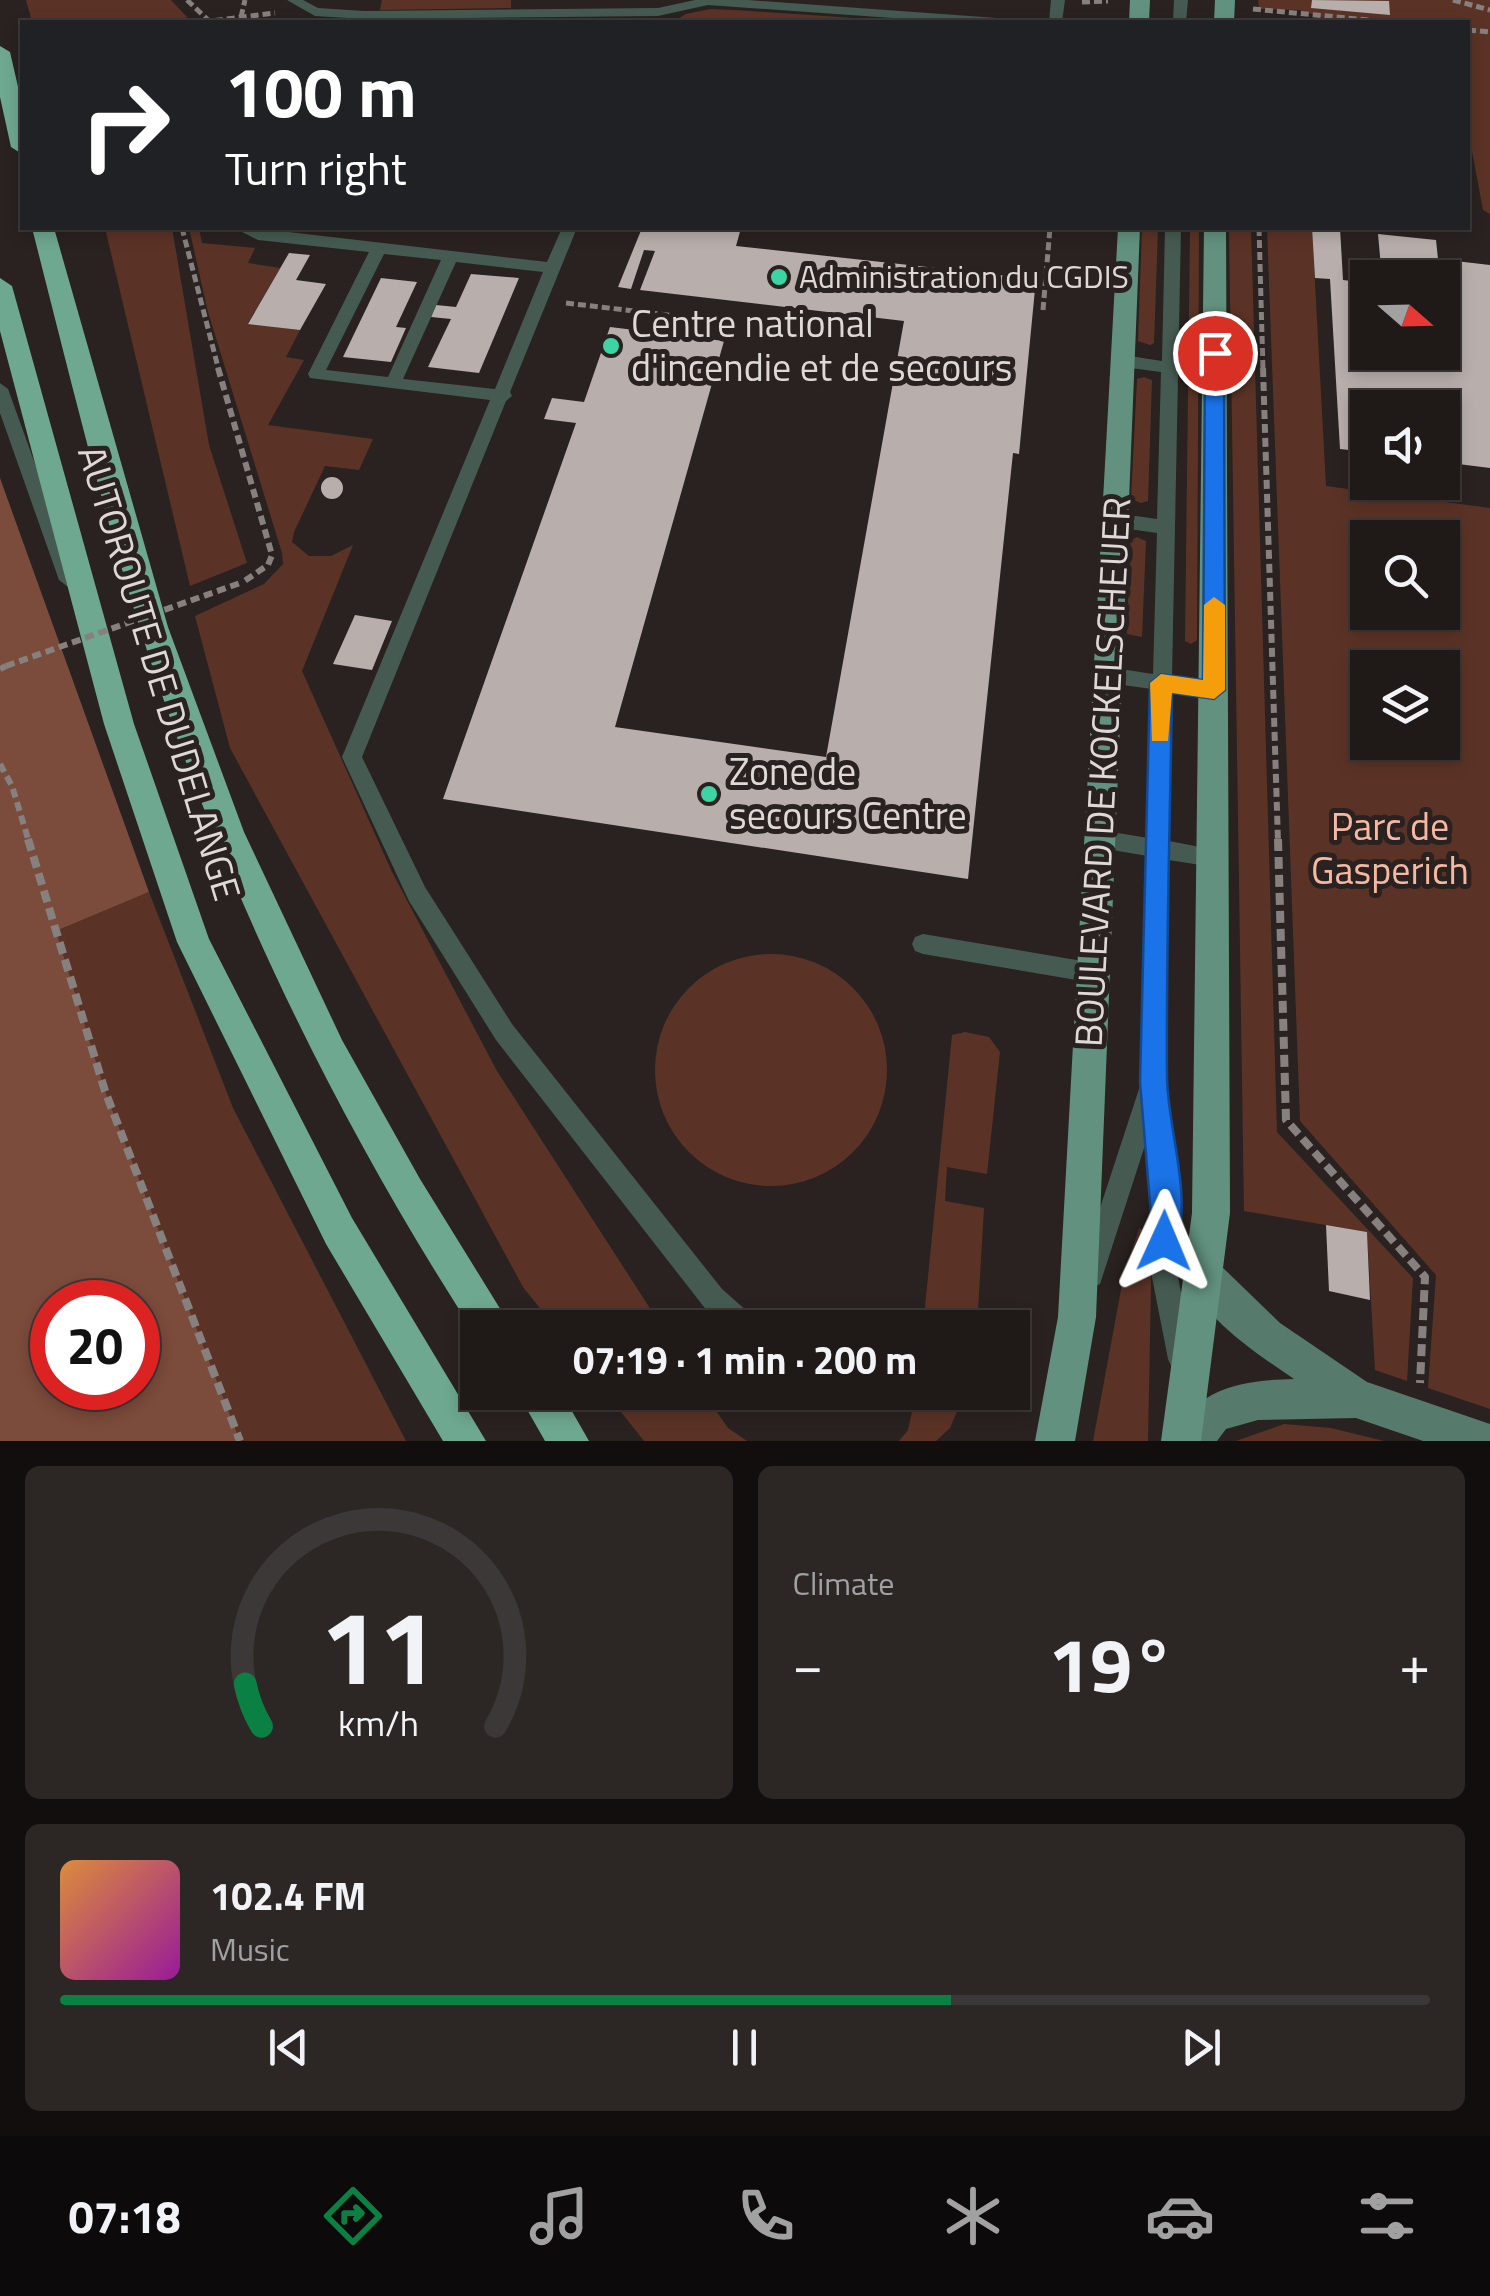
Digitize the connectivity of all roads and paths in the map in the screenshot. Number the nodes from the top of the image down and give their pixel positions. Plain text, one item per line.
1 (187, 0) edge
2 (246, 0) edge
3 (1292, 0) edge
4 (1453, 0) edge
5 (296, 3) edge
6 (1252, 9) dead end
7 (1490, 10) edge
8 (1290, 12) junction
9 (241, 17) junction
10 (656, 17) edge
11 (205, 20) edge
12 (215, 20) edge
13 (969, 20) edge
14 (1343, 20) edge
15 (0, 52) edge
16 (20, 139) edge
17 (44, 230) edge
18 (182, 230) edge
19 (247, 230) edge
20 (569, 230) edge
21 (1050, 230) edge
22 (1129, 230) edge
23 (1173, 230) edge
24 (1215, 230) edge
25 (1259, 230) edge
26 (379, 248) junction
27 (450, 256) junction
28 (553, 268) junction
29 (0, 286) edge
30 (540, 300) junction
31 (1043, 310) dead end
32 (736, 323) dead end
33 (1122, 361) junction
34 (1169, 368) junction
35 (393, 383) junction
36 (0, 389) edge
37 (504, 396) junction
38 (1115, 520) junction
39 (1164, 527) junction
40 (3, 668) edge
41 (1108, 676) junction
42 (1161, 683) junction
43 (1214, 690) junction
44 (119, 724) junction
45 (0, 764) edge
46 (1100, 839) junction
47 (1158, 848) junction
48 (1213, 858) junction
49 (923, 944) dead end
50 (1094, 973) junction
51 (1153, 1082) junction
52 (1205, 1276) junction
53 (482, 1310) edge
54 (726, 1310) edge
55 (1078, 1317) junction
56 (1188, 1395) junction
57 (1356, 1398) junction
58 (549, 1410) edge
59 (1419, 1417) junction
60 (240, 1441) edge
61 (466, 1441) edge
62 (570, 1441) edge
63 (1056, 1441) edge
64 (1181, 1441) edge
65 (1191, 1441) edge
66 (1482, 1441) edge

1 - 11 path
2 - 9 path
3 - 8 path
4 - 7 path
5 - 9 path
5 - 10 lane
6 - 8 path
8 - 14 path
9 - 12 path
10 - 13 lane
15 - 16 highway
17 - 53 highway, AUTOROUTE DE DUDELANGE
18 - 40 path, bridge
19 - 26 lane
20 - 28 lane
21 - 31 path
22 - 33 main road, BOULEVARD DE KOCKELSCHEUER
23 - 34 lane, BOULEVARD DE KOCKELSCHEUER
24 - 43 main road, BOULEVARD DE KOCKELSCHEUER
25 - 59 path
26 - 27 lane
26 - 35 lane
27 - 28 lane
27 - 35 lane
28 - 30 lane
29 - 44 highway, AUTOROUTE DE DUDELANGE
30 - 32 path
30 - 37 lane
33 - 34 lane
33 - 38 main road, BOULEVARD DE KOCKELSCHEUER
34 - 39 lane, BOULEVARD DE KOCKELSCHEUER
35 - 37 lane
36 - 44 lane
37 - 54 lane
38 - 39 lane
38 - 41 main road, BOULEVARD DE KOCKELSCHEUER
39 - 42 lane, BOULEVARD DE KOCKELSCHEUER
41 - 42 lane
41 - 46 main road, BOULEVARD DE KOCKELSCHEUER
42 - 43 lane
42 - 47 lane, BOULEVARD DE KOCKELSCHEUER
43 - 48 main road, BOULEVARD DE KOCKELSCHEUER
44 - 61 highway, AUTOROUTE DE DUDELANGE
45 - 60 path
46 - 47 lane
46 - 50 main road, BOULEVARD DE KOCKELSCHEUER
47 - 48 lane
47 - 51 lane, BOULEVARD DE KOCKELSCHEUER
48 - 52 main road, BOULEVARD DE KOCKELSCHEUER
49 - 50 lane
50 - 55 main road, BOULEVARD DE KOCKELSCHEUER
51 - 55 lane, BOULEVARD DE KOCKELSCHEUER
51 - 56 lane, BOULEVARD DE KOCKELSCHEUER
52 - 56 main road, BOULEVARD DE KOCKELSCHEUER
52 - 57 street
55 - 63 main road, BOULEVARD DE KOCKELSCHEUER
56 - 64 main road, BOULEVARD DE KOCKELSCHEUER
57 - 59 street
57 - 65 street
58 - 62 highway
59 - 66 street

